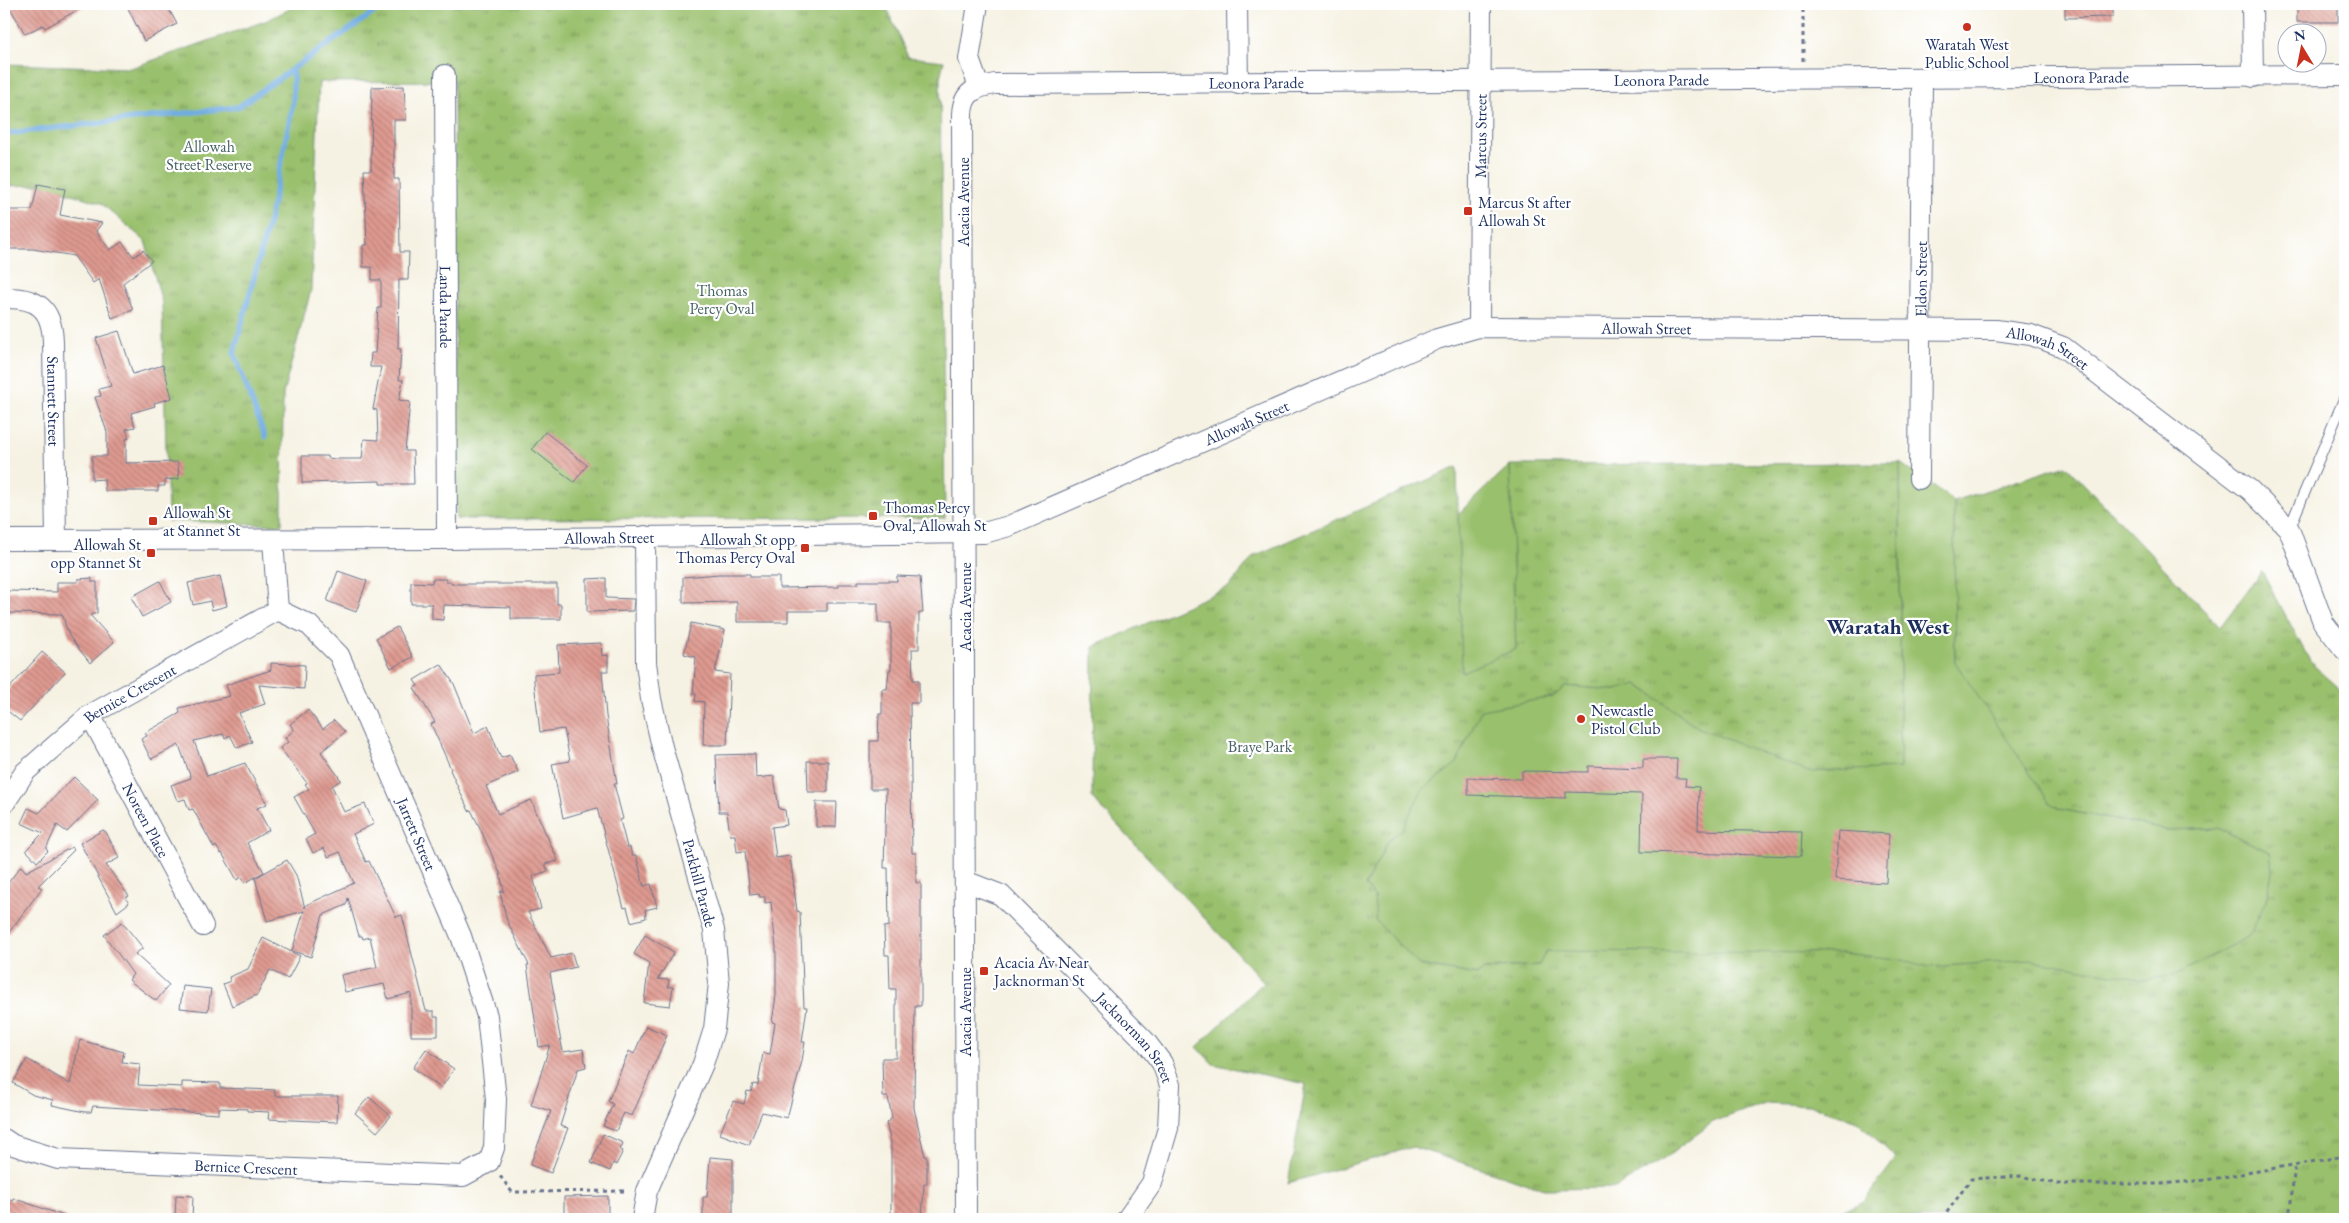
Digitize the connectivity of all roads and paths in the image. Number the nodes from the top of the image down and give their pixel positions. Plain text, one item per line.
1 (978, 4) edge
2 (1238, 4) edge
3 (1481, 4) edge
4 (1803, 4) edge
5 (2252, 4) edge
6 (446, 75) dead end
7 (2345, 75) edge
8 (2253, 77) junction
9 (1922, 79) junction
10 (1803, 80) junction
11 (1481, 82) junction
12 (1238, 84) junction
13 (979, 87) junction
14 (4, 298) edge
15 (1479, 327) junction
16 (1920, 330) junction
17 (2345, 397) edge
18 (1919, 478) dead end
19 (2290, 529) junction
20 (965, 534) junction
21 (645, 536) junction
22 (447, 539) junction
23 (4, 540) edge
24 (56, 540) junction
25 (273, 540) junction
26 (278, 610) junction
27 (2345, 650) edge
28 (90, 715) junction
29 (4, 804) edge
30 (965, 881) junction
31 (203, 926) dead end
32 (4, 1139) edge
33 (2345, 1156) edge
34 (489, 1162) junction
35 (2295, 1165) junction
36 (646, 1191) junction
37 (642, 1219) edge
38 (966, 1219) edge
39 (1127, 1219) edge
40 (1942, 1219) edge
41 (2289, 1219) edge

1 - 13 street
2 - 12 street
3 - 11 street, Marcus Street
4 - 10 path
5 - 8 street
6 - 22 street, Landa Parade
7 - 8 street, Leonora Parade
8 - 9 street, Leonora Parade
9 - 10 street, Leonora Parade
9 - 16 street, Eldon Street
10 - 11 street, Leonora Parade
11 - 12 street, Leonora Parade
11 - 15 street, Marcus Street
12 - 13 street, Leonora Parade
13 - 20 street, Acacia Avenue
14 - 24 street, Stannett Street
15 - 16 street, Allowah Street
15 - 20 street, Allowah Street
16 - 18 street, Eldon Street
16 - 19 street, Allowah Street
17 - 19 lane
19 - 27 street, Allowah Street
20 - 21 street, Allowah Street
20 - 30 street, Acacia Avenue
21 - 22 street, Allowah Street
21 - 36 street, Parkhill Parade
22 - 25 street, Allowah Street
23 - 24 street, Allowah Street
24 - 25 street, Allowah Street
25 - 26 street
26 - 28 street, Bernice Crescent
26 - 34 street, Jarrett Street
28 - 29 street, Bernice Crescent
28 - 31 street, Noreen Place
30 - 38 street, Acacia Avenue
30 - 39 street, Jacknorman Street
32 - 34 street, Bernice Crescent
33 - 35 path
34 - 36 path
35 - 40 path
35 - 41 path
36 - 37 street, Parkhill Parade

